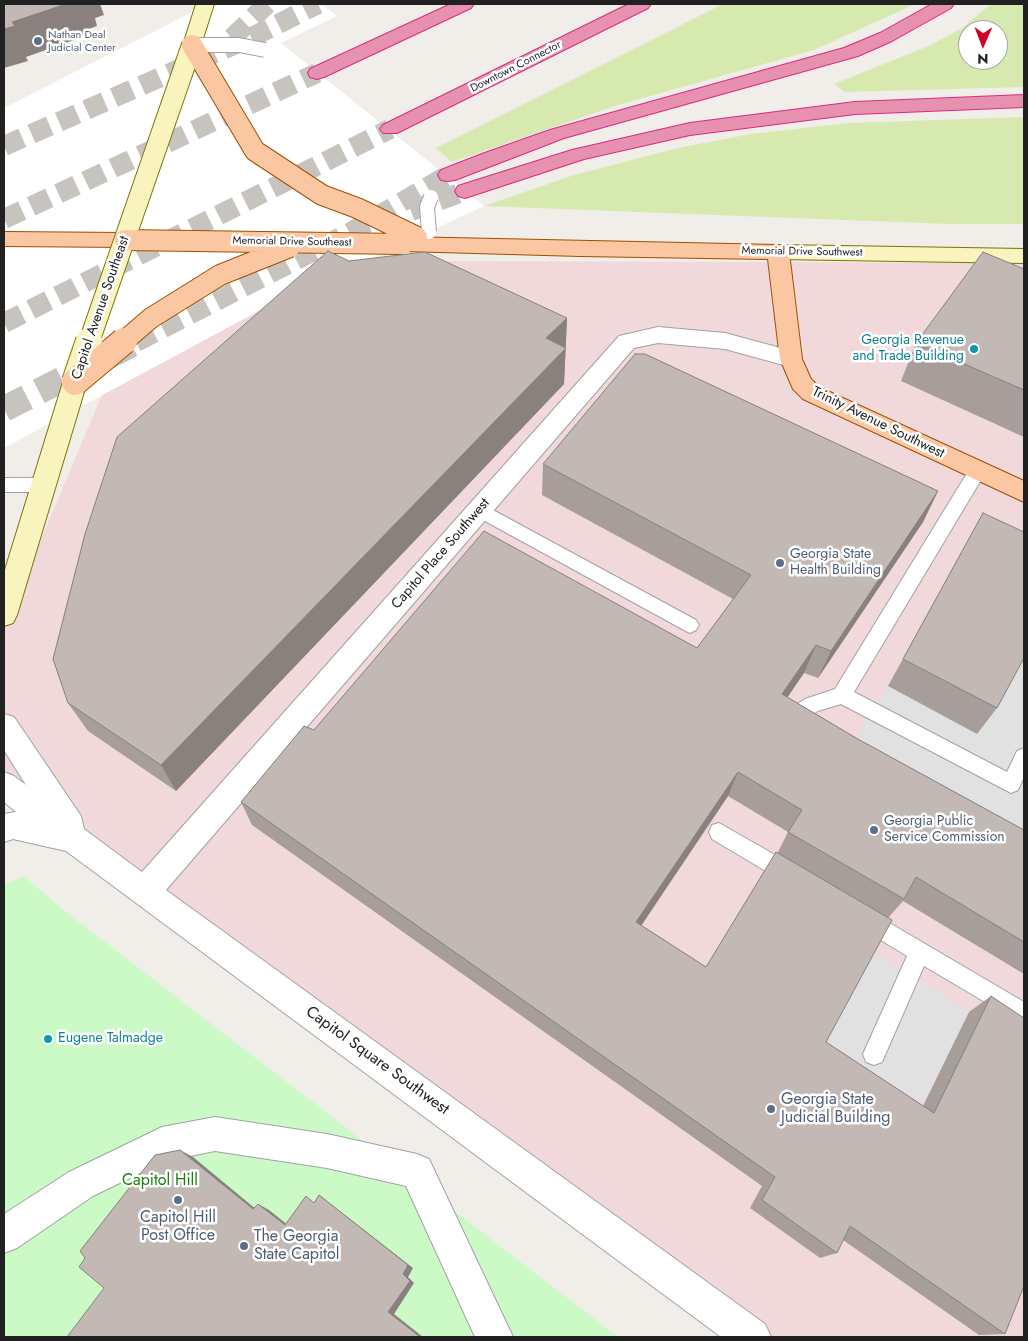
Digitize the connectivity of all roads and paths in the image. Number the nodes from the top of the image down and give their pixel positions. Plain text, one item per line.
1 (436, 4) edge
2 (465, 4) edge
3 (642, 4) edge
4 (945, 4) edge
5 (204, 5) edge
6 (192, 45) junction
7 (265, 50) dead end
8 (1024, 101) edge
9 (390, 129) tunnel mouth
10 (448, 175) tunnel mouth
11 (465, 191) tunnel mouth
12 (431, 196) dead end
13 (4, 239) edge
14 (421, 239) junction
15 (125, 240) junction
16 (303, 241) junction
17 (580, 249) joint
18 (778, 252) junction
19 (1024, 256) edge
20 (791, 360) junction
21 (74, 382) junction
22 (978, 470) junction
23 (44, 484) junction
24 (4, 485) edge
25 (1024, 492) edge
26 (480, 510) junction
27 (4, 614) edge
28 (690, 625) dead end
29 (842, 695) junction
30 (790, 719) edge
31 (4, 726) edge
32 (1024, 757) edge
33 (4, 785) edge
34 (4, 828) edge
35 (719, 832) edge
36 (84, 846) junction
37 (811, 887) edge
38 (145, 891) junction
39 (845, 906) edge
40 (920, 951) junction
41 (1024, 1014) edge
42 (874, 1054) dead end
43 (4, 1235) edge
44 (494, 1337) edge
45 (752, 1337) edge

1 - 2 highway
3 - 9 highway, Downtown Connector
4 - 10 highway
5 - 6 main road, Capitol Avenue Southeast
6 - 7 lane, bridge
6 - 14 main road, bridge
6 - 15 main road, Capitol Avenue Southeast, bridge
8 - 11 highway
12 - 14 lane, bridge
13 - 15 main road, Memorial Drive Southeast
14 - 16 main road, Memorial Drive Southeast, bridge
14 - 17 main road, Memorial Drive Southeast
15 - 16 main road, Memorial Drive Southeast, bridge
15 - 21 main road, Capitol Avenue Southeast, bridge
16 - 21 main road, bridge
17 - 18 main road, Memorial Drive Southwest
18 - 19 main road, Memorial Drive Southwest
18 - 20 main road, Trinity Avenue Southwest
20 - 22 main road, Trinity Avenue Southwest
20 - 26 street, Capitol Place Southwest
21 - 23 main road, Capitol Avenue Southeast
22 - 25 main road, Trinity Avenue Southwest
22 - 29 lane
23 - 24 lane
23 - 27 main road, Capitol Avenue Southeast
26 - 28 lane
26 - 38 street, Capitol Place Southwest
29 - 30 lane
29 - 32 lane
31 - 36 street
33 - 36 street, Capitol Square Southwest
34 - 36 street
35 - 37 lane
36 - 38 street, Capitol Square Southwest
38 - 45 street, Capitol Square Southwest
39 - 40 lane
40 - 41 lane
40 - 42 lane
43 - 44 street

